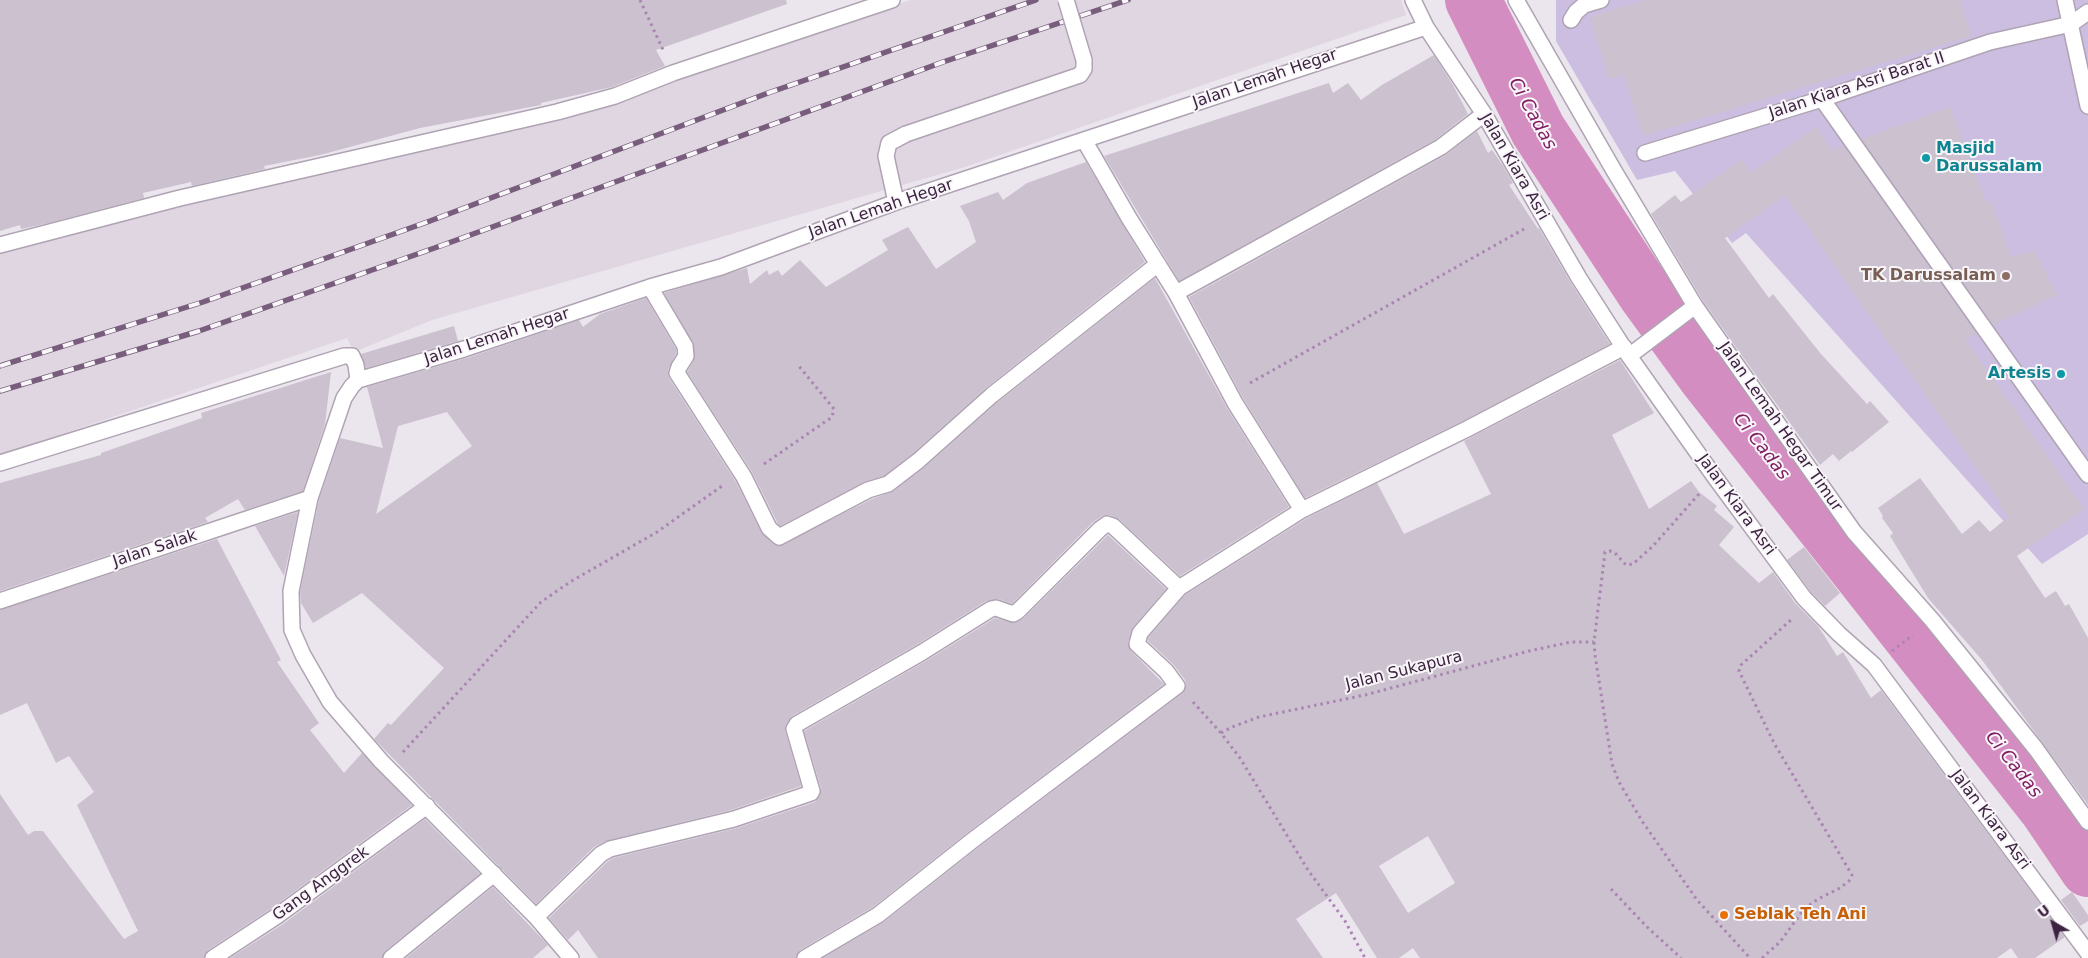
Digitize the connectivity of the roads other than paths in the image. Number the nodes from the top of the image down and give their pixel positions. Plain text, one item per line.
1 (892, 0) edge
2 (1066, 0) edge
3 (1412, 0) edge
4 (1516, 0) edge
5 (1601, 0) edge
6 (2066, 0) edge
7 (2088, 12) edge
8 (1571, 20) dead end
9 (2071, 24) junction
10 (1426, 27) junction
11 (1822, 99) junction
12 (2088, 106) edge
13 (1484, 114) junction
14 (1084, 140) junction
15 (1645, 153) dead end
16 (896, 202) junction
17 (0, 245) edge
18 (1158, 264) junction
19 (650, 287) junction
20 (1176, 293) junction
21 (1692, 308) junction
22 (1627, 352) junction
23 (358, 380) junction
24 (0, 462) edge
25 (2088, 475) edge
26 (310, 498) junction
27 (1302, 510) junction
28 (1179, 588) junction
29 (0, 601) edge
30 (427, 806) junction
31 (2087, 819) edge
32 (494, 874) junction
33 (536, 917) junction
34 (2088, 953) edge
35 (225, 955) edge
36 (391, 958) edge
37 (571, 958) edge
38 (805, 958) edge

1 - 17 street
2 - 16 street, bridge
3 - 10 street, Jalan Kiara Asri
4 - 21 street, Jalan Lemah Hegar Timur
5 - 8 street
6 - 9 street
7 - 9 street
9 - 11 street, Jalan Kiara Asri Barat II
9 - 12 street
10 - 13 street, Jalan Kiara Asri
10 - 14 street, Jalan Lemah Hegar
11 - 15 street, Jalan Kiara Asri Barat II
11 - 25 street
13 - 20 street
13 - 22 street, Jalan Kiara Asri
14 - 16 street, Jalan Lemah Hegar
14 - 18 street
16 - 19 street, Jalan Lemah Hegar
18 - 19 street
18 - 20 street
19 - 23 street, Jalan Lemah Hegar
20 - 27 street
21 - 22 street
21 - 31 street, Jalan Lemah Hegar Timur
22 - 27 street
22 - 34 street, Jalan Kiara Asri
23 - 24 street
23 - 26 street
26 - 29 street, Jalan Salak
26 - 30 street
27 - 28 street
28 - 33 street
28 - 38 street
30 - 32 street
30 - 35 street, Gang Anggrek
32 - 33 street
32 - 36 street
33 - 37 street

